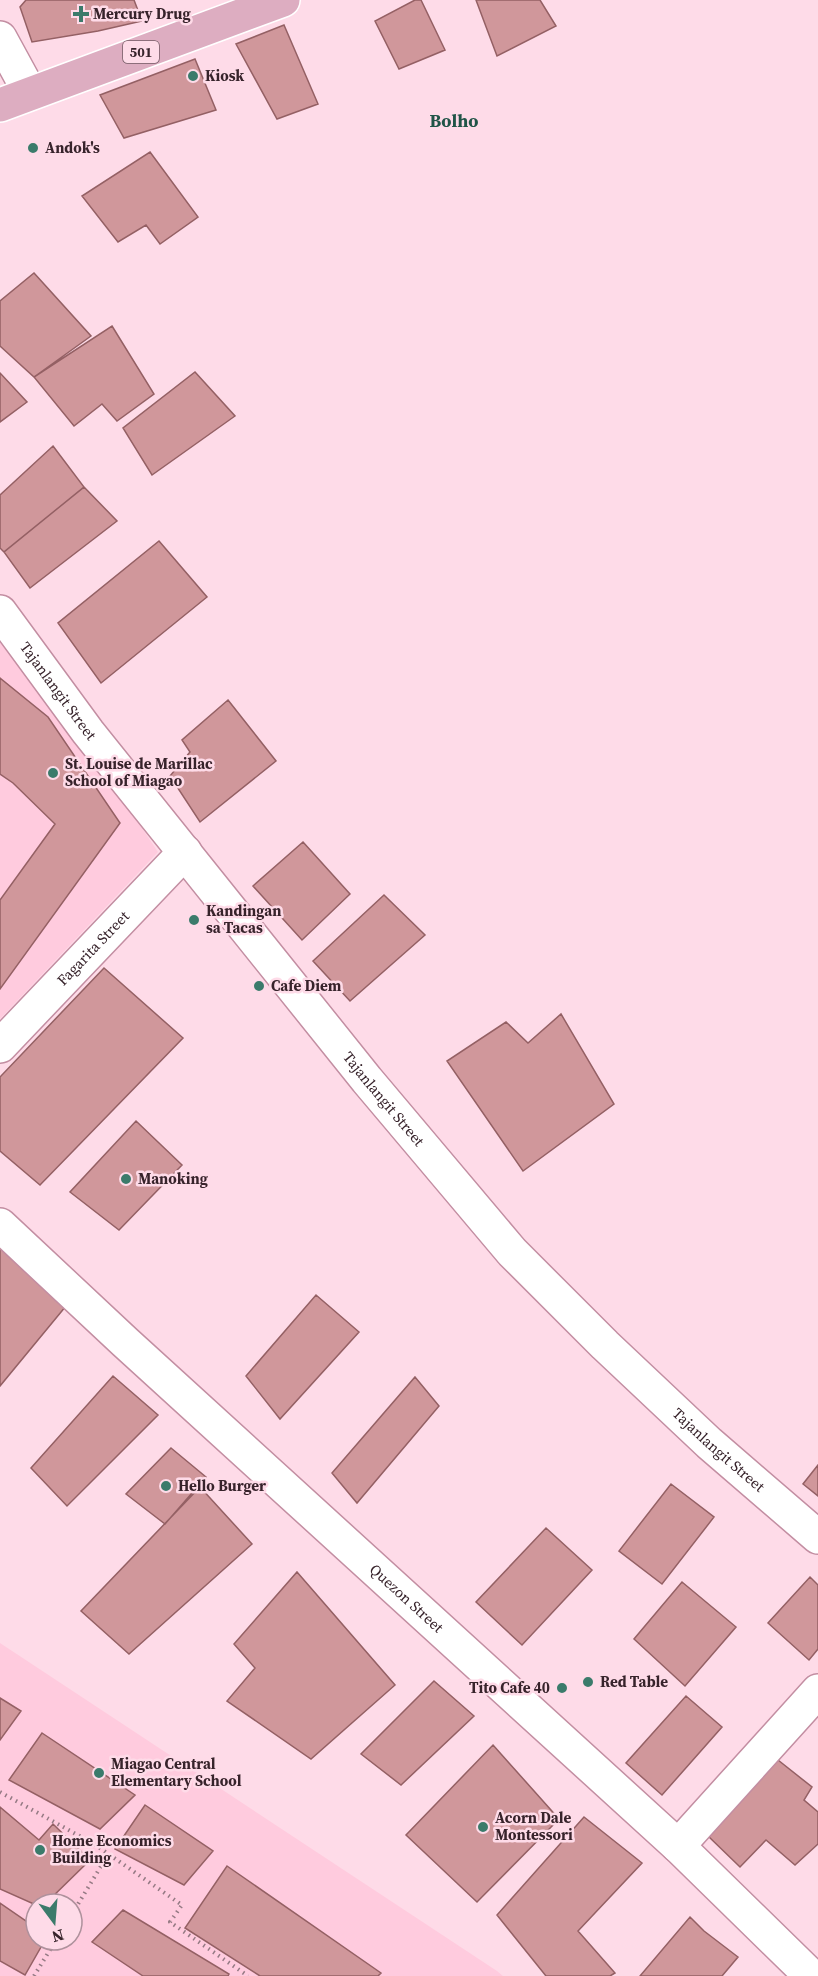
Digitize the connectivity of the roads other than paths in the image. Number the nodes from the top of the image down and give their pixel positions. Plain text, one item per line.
1 (283, 0) edge
2 (0, 38) edge
3 (30, 93) junction
4 (0, 105) edge
5 (0, 612) edge
6 (185, 852) junction
7 (0, 1046) edge
8 (0, 1225) edge
9 (818, 1537) edge
10 (818, 1691) edge
11 (678, 1846) junction
12 (811, 1976) edge

1 - 3 main road, 501
2 - 3 street
3 - 4 main road, 501
5 - 6 street, Tajanlangit Street
6 - 7 street, Fagarita Street
6 - 9 street, Tajanlangit Street
8 - 11 street, Quezon Street
10 - 11 street
11 - 12 street, Quezon Street

